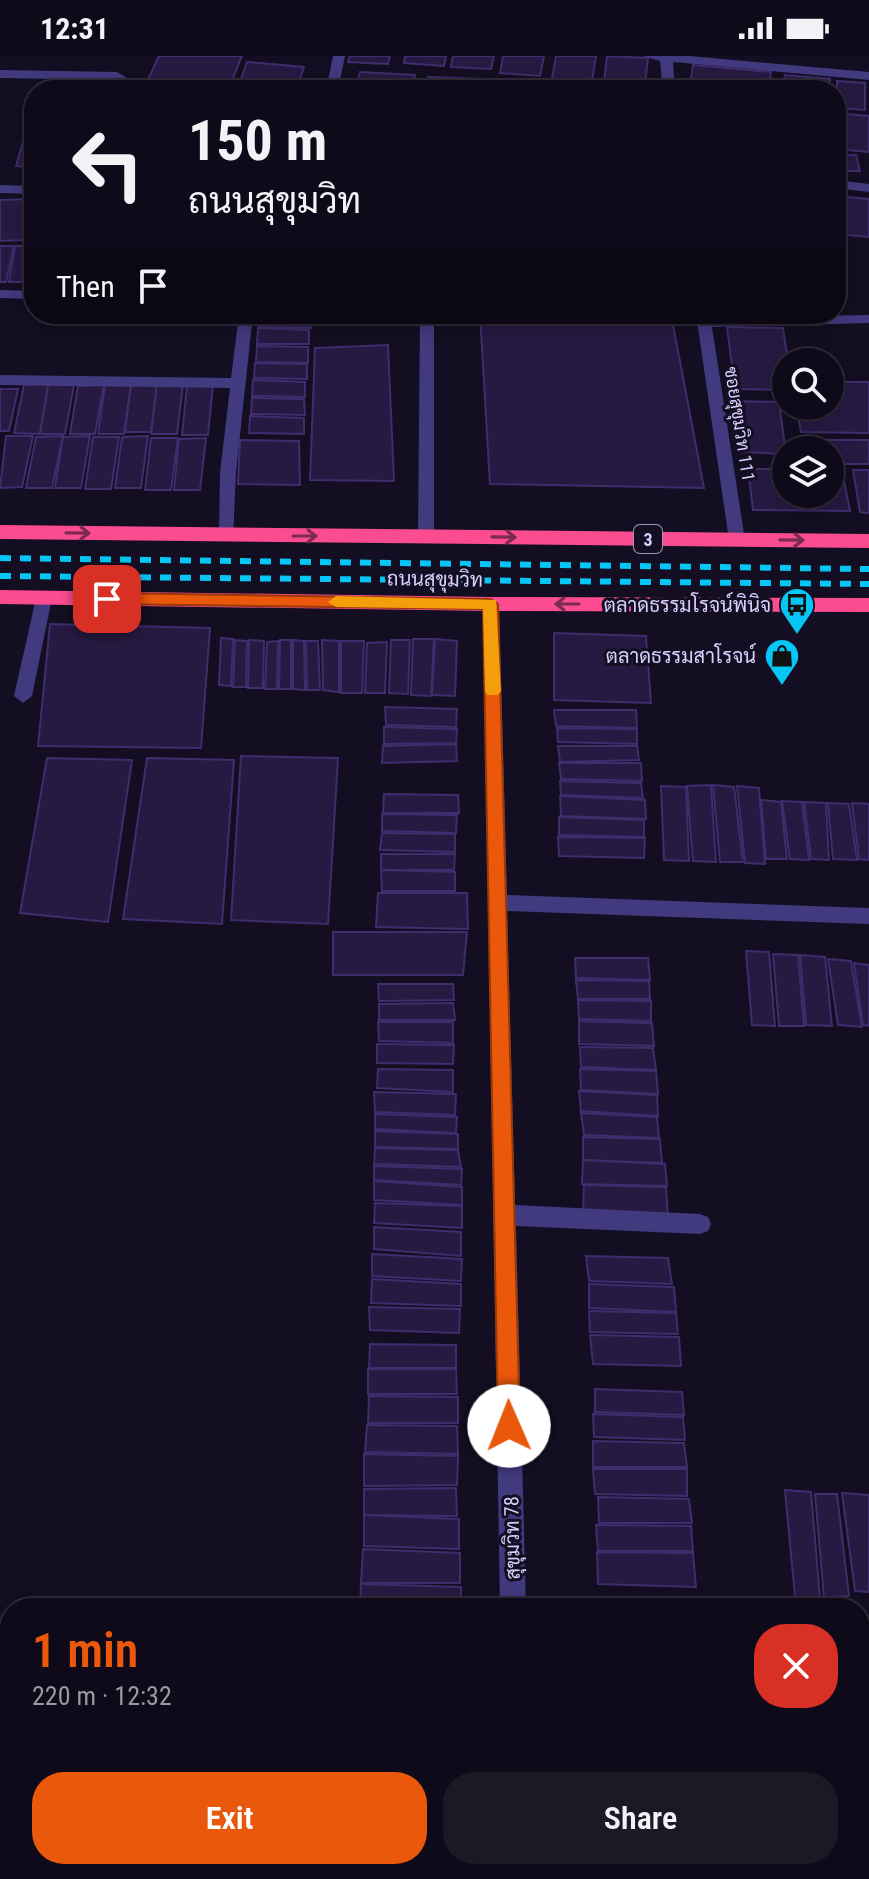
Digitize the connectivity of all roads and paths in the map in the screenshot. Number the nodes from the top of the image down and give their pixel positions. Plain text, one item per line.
1 (339, 56) edge
2 (648, 56) edge
3 (666, 57) edge
4 (0, 74) edge
5 (869, 76) edge
6 (124, 80) edge
7 (334, 80) edge
8 (668, 80) edge
9 (846, 185) edge
10 (869, 188) edge
11 (24, 191) edge
12 (3, 193) edge
13 (0, 294) edge
14 (24, 295) edge
15 (846, 319) edge
16 (869, 319) edge
17 (246, 324) edge
18 (427, 324) edge
19 (705, 324) edge
20 (0, 380) edge
21 (238, 383) junction
22 (0, 532) edge
23 (227, 535) junction
24 (426, 537) junction
25 (737, 540) junction
26 (869, 541) edge
27 (0, 597) edge
28 (44, 598) junction
29 (491, 604) junction
30 (869, 605) edge
31 (23, 696) dead end
32 (498, 903) junction
33 (869, 916) edge
34 (504, 1215) junction
35 (700, 1224) dead end
36 (513, 1598) edge

1 - 7 street
2 - 3 street
3 - 5 street
3 - 8 street
4 - 6 street
9 - 10 street
11 - 12 street
13 - 14 street
15 - 16 street
17 - 21 street
18 - 24 street
19 - 25 street, ซอยสุขุมวิท 111
20 - 21 street
21 - 23 street
22 -> 23 highway, ถนนสุขุมวิท / 3
23 -> 24 highway, ถนนสุขุมวิท / 3
24 -> 25 highway, ถนนสุขุมวิท / 3
25 -> 26 highway, ถนนสุขุมวิท / 3
27 - 28 highway, ถนนสุขุมวิท
28 - 29 highway, ถนนสุขุมวิท
28 - 31 street
30 -> 29 highway, ถนนสุขุมวิท
29 - 32 street, สุขุมวิท 78
32 - 33 street
32 - 34 street, สุขุมวิท 78
34 - 35 street
34 - 36 street, สุขุมวิท 78

